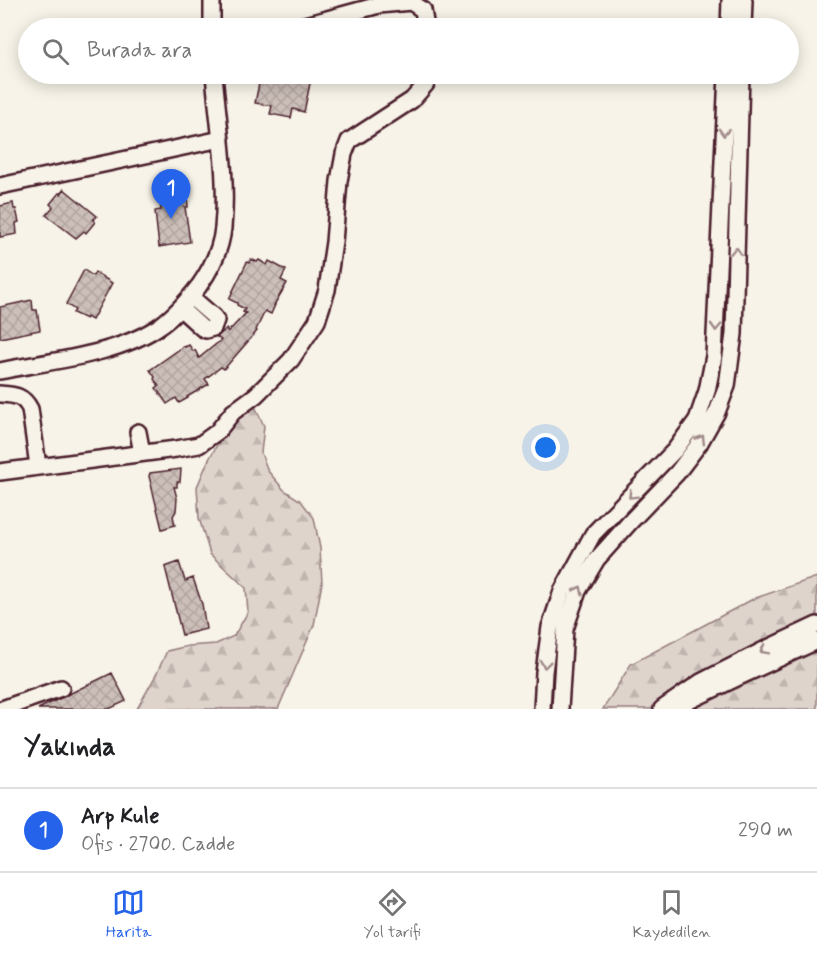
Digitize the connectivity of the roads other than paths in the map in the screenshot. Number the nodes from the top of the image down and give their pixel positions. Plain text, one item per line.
1 (212, 0) edge
2 (730, 0) edge
3 (744, 0) edge
4 (212, 18) edge
5 (331, 18) edge
6 (424, 18) edge
7 (729, 18) edge
8 (743, 18) edge
9 (215, 84) edge
10 (426, 84) edge
11 (727, 84) edge
12 (741, 84) edge
13 (221, 139) junction
14 (0, 186) edge
15 (185, 303) junction
16 (0, 371) edge
17 (0, 394) edge
18 (138, 432) dead end
19 (142, 453) junction
20 (38, 466) junction
21 (0, 472) edge
22 (817, 626) edge
23 (817, 641) edge
24 (61, 688) dead end
25 (2, 709) edge
26 (542, 709) edge
27 (560, 709) edge
28 (662, 709) edge
29 (680, 709) edge

1 - 4 street
2 - 7 street
3 - 8 street
5 - 6 street
9 - 13 street
10 - 19 street
11 -> 26 street
27 -> 12 street
13 - 14 street
13 - 15 street
15 - 15 street
15 - 16 street
17 - 20 street
18 - 19 street
19 - 20 street
20 - 21 street
22 -> 28 street
23 - 29 street
24 - 25 street

